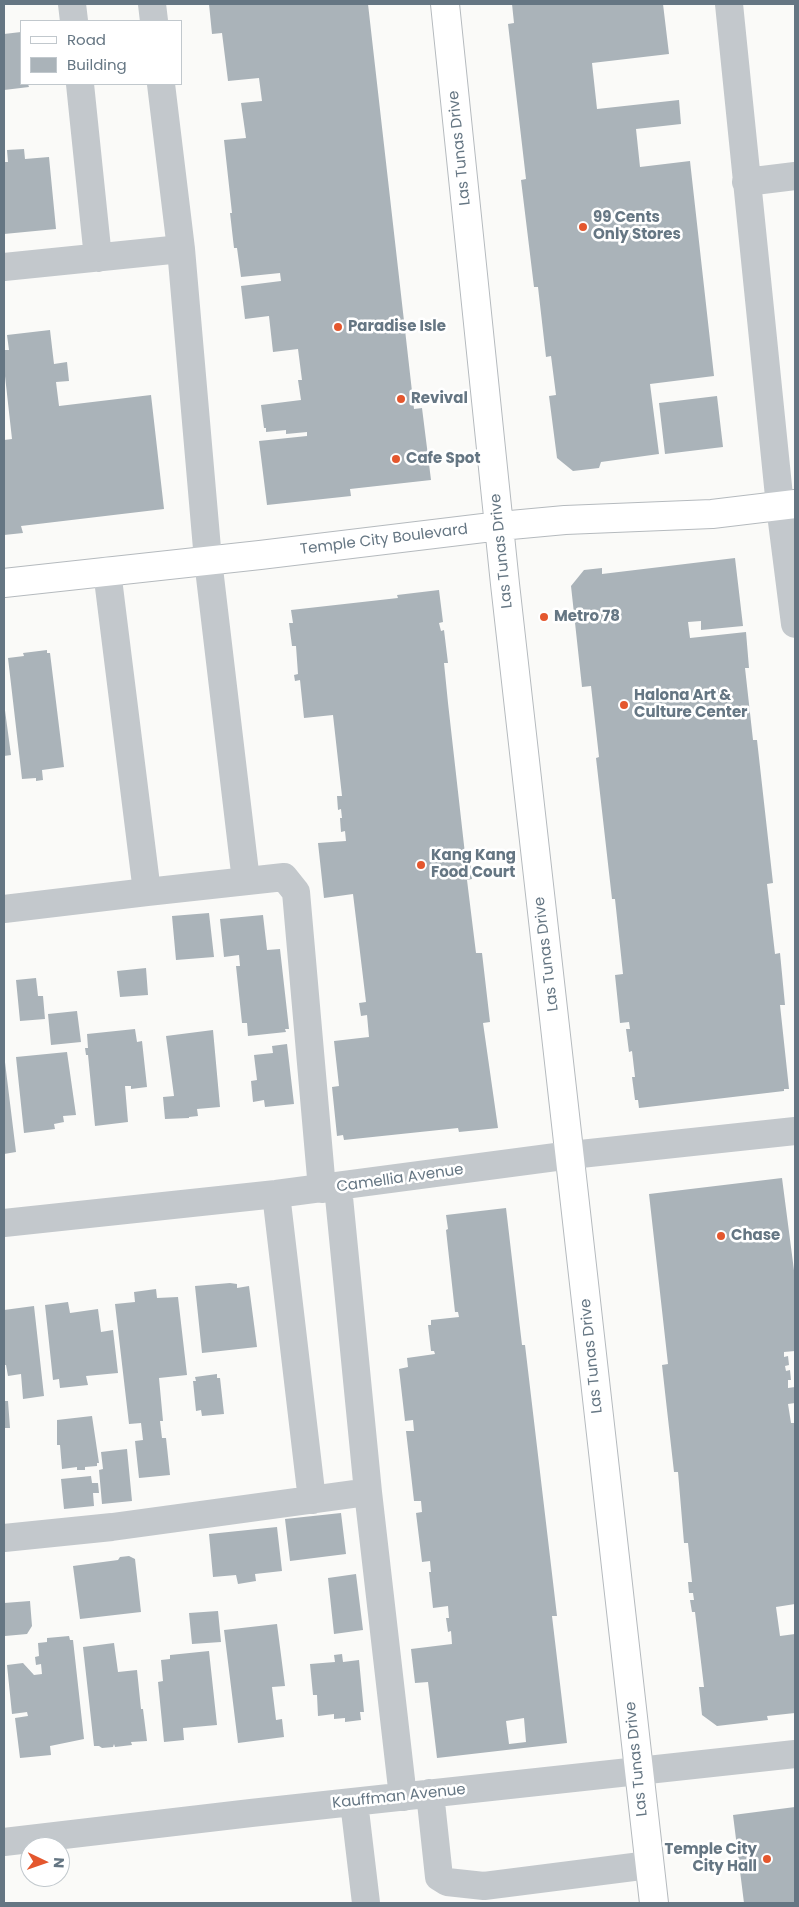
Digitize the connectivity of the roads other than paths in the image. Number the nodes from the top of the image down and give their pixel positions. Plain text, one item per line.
1 (72, 4) edge
2 (152, 4) edge
3 (445, 4) edge
4 (728, 4) edge
5 (74, 20) edge
6 (154, 20) edge
7 (80, 85) edge
8 (162, 85) edge
9 (795, 176) edge
10 (746, 182) junction
11 (181, 249) junction
12 (98, 258) junction
13 (4, 267) edge
14 (788, 505) edge
15 (500, 526) junction
16 (208, 560) junction
17 (107, 571) junction
18 (4, 583) edge
19 (795, 624) edge
20 (246, 881) junction
21 (147, 892) junction
22 (4, 909) edge
23 (795, 1131) edge
24 (571, 1155) junction
25 (330, 1188) junction
26 (276, 1194) junction
27 (4, 1223) edge
28 (368, 1492) junction
29 (312, 1500) junction
30 (4, 1538) edge
31 (795, 1754) edge
32 (639, 1771) junction
33 (430, 1793) junction
34 (402, 1797) junction
35 (354, 1802) junction
36 (4, 1842) edge
37 (650, 1865) junction
38 (366, 1903) edge
39 (654, 1903) edge

1 - 5 street
2 - 6 street
3 - 15 main road, Las Tunas Drive
4 - 10 street
7 - 12 street
8 - 11 street
9 - 10 street
10 - 14 street
11 - 12 street
11 - 16 street
12 - 13 street
14 - 15 main road, Temple City Boulevard
14 - 19 street
15 - 16 main road, Temple City Boulevard
15 - 24 main road, Las Tunas Drive
16 - 17 main road, Temple City Boulevard
16 - 20 street
17 - 18 main road, Temple City Boulevard
17 - 21 street
20 - 21 street
20 - 25 street
21 - 22 street
23 - 24 street, Camellia Avenue
24 - 25 street, Camellia Avenue
24 - 32 main road, Las Tunas Drive
25 - 26 street, Camellia Avenue
25 - 28 street
26 - 27 street, Camellia Avenue
26 - 29 street
28 - 29 street
28 - 34 street
29 - 30 street
31 - 32 street, Kauffman Avenue
32 - 33 street, Kauffman Avenue
32 - 37 main road, Las Tunas Drive
33 - 34 street, Kauffman Avenue
33 - 37 street
34 - 35 street, Kauffman Avenue
35 - 36 street, Kauffman Avenue
35 - 38 street
37 - 39 main road, Las Tunas Drive

